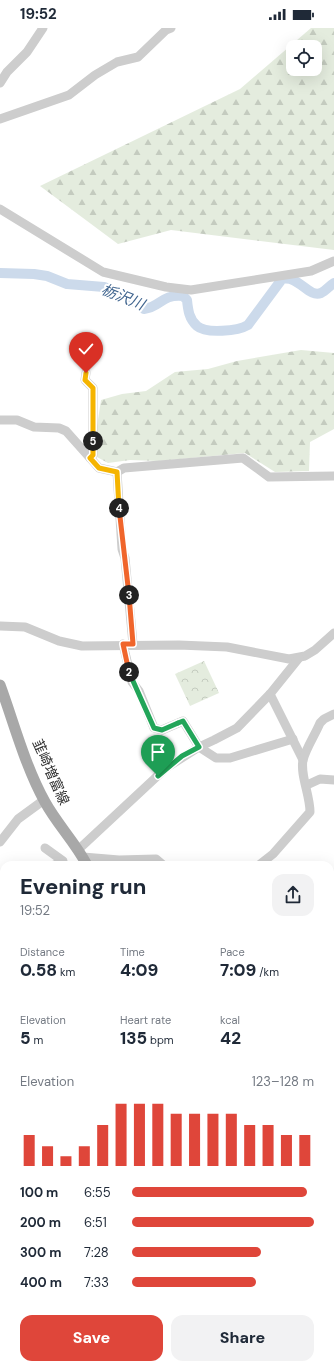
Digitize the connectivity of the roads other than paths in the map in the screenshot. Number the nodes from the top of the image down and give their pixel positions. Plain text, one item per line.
1 (43, 28) edge
2 (171, 28) edge
3 (0, 83) edge
4 (0, 119) edge
5 (0, 209) edge
6 (334, 261) edge
7 (86, 373) dead end
8 (0, 420) edge
9 (90, 458) junction
10 (117, 472) junction
11 (334, 476) edge
12 (0, 626) edge
13 (334, 633) edge
14 (123, 644) junction
15 (133, 644) junction
16 (299, 658) junction
17 (289, 659) junction
18 (290, 670) junction
19 (0, 685) edge
20 (270, 694) junction
21 (334, 714) edge
22 (293, 740) junction
23 (199, 747) junction
24 (303, 760) junction
25 (334, 780) edge
26 (307, 785) junction
27 (44, 800) junction
28 (0, 842) edge
29 (45, 848) dead end
30 (83, 857) edge
31 (64, 861) edge
32 (158, 861) edge
33 (264, 861) edge

1 - 3 street
2 - 4 street
5 - 6 street
7 - 9 street
8 - 9 street
9 - 10 street
10 - 11 street
10 - 15 street
12 - 14 street
13 - 16 street
14 - 15 street
14 - 23 street
15 - 17 street
16 - 17 street
16 - 18 street
17 - 18 street
18 - 20 street
19 - 27 main road, 韮崎増富線
20 - 22 street
20 - 23 street
21 - 24 street
22 - 23 street
22 - 24 street
23 - 30 street
24 - 26 street
25 - 26 street
26 - 33 street
27 - 28 street
27 - 30 main road, 韮崎増富線
29 - 31 street
30 - 32 street

